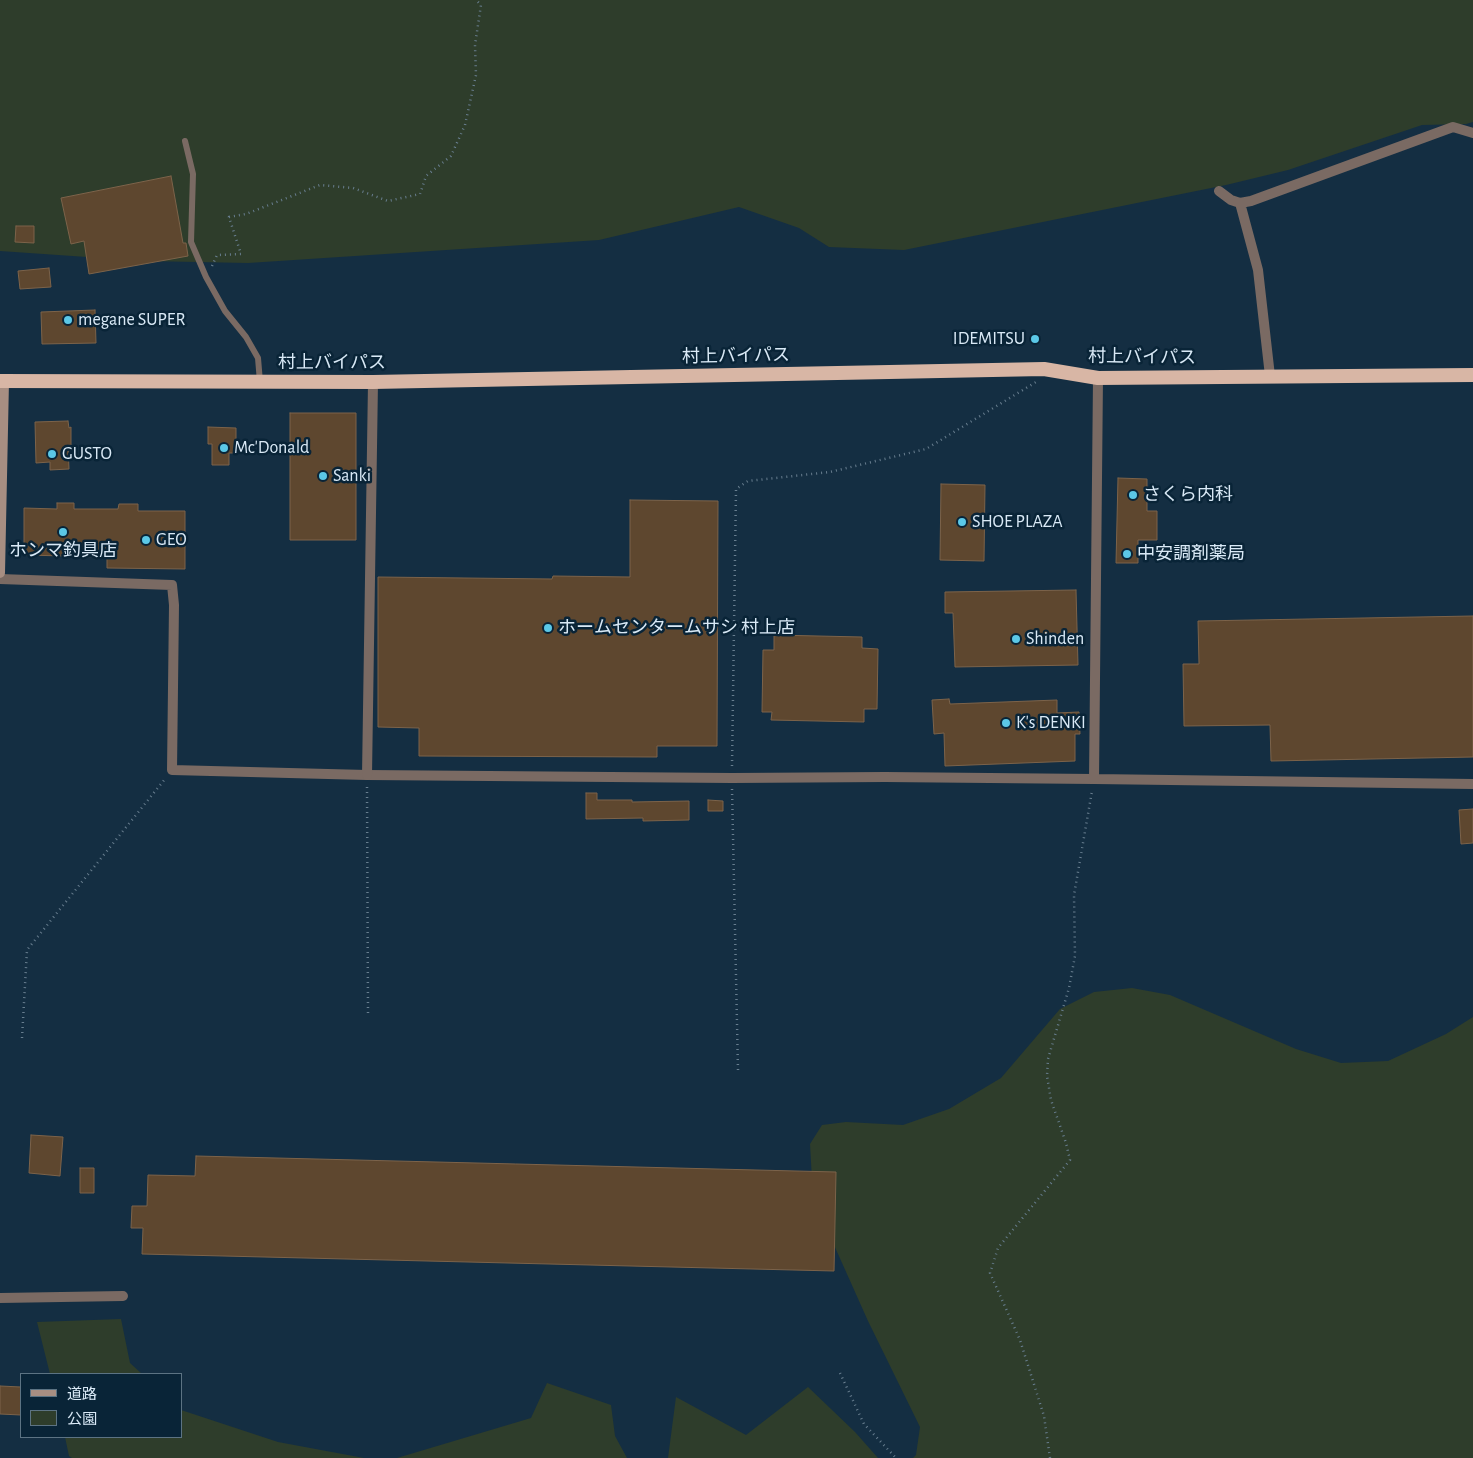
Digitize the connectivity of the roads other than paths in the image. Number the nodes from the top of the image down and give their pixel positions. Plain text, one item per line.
1 (1473, 133) edge
2 (185, 141) dead end
3 (1219, 191) dead end
4 (1240, 204) junction
5 (1473, 375) edge
6 (1270, 376) junction
7 (1098, 378) junction
8 (2, 381) edge
9 (260, 382) junction
10 (374, 382) junction
11 (0, 573) edge
12 (0, 580) edge
13 (367, 775) junction
14 (1094, 779) junction
15 (1473, 784) edge
16 (123, 1296) dead end
17 (0, 1298) edge

1 - 4 street
2 - 9 lane
3 - 4 street
4 - 6 street
5 - 6 highway, 村上バイパス
6 - 7 highway, 村上バイパス
7 - 10 highway, 村上バイパス
7 - 14 street
8 - 9 highway, 村上バイパス
8 - 11 main road
9 - 10 highway, 村上バイパス
10 - 13 street
12 - 13 street
13 - 14 street
14 - 15 street
16 - 17 street

